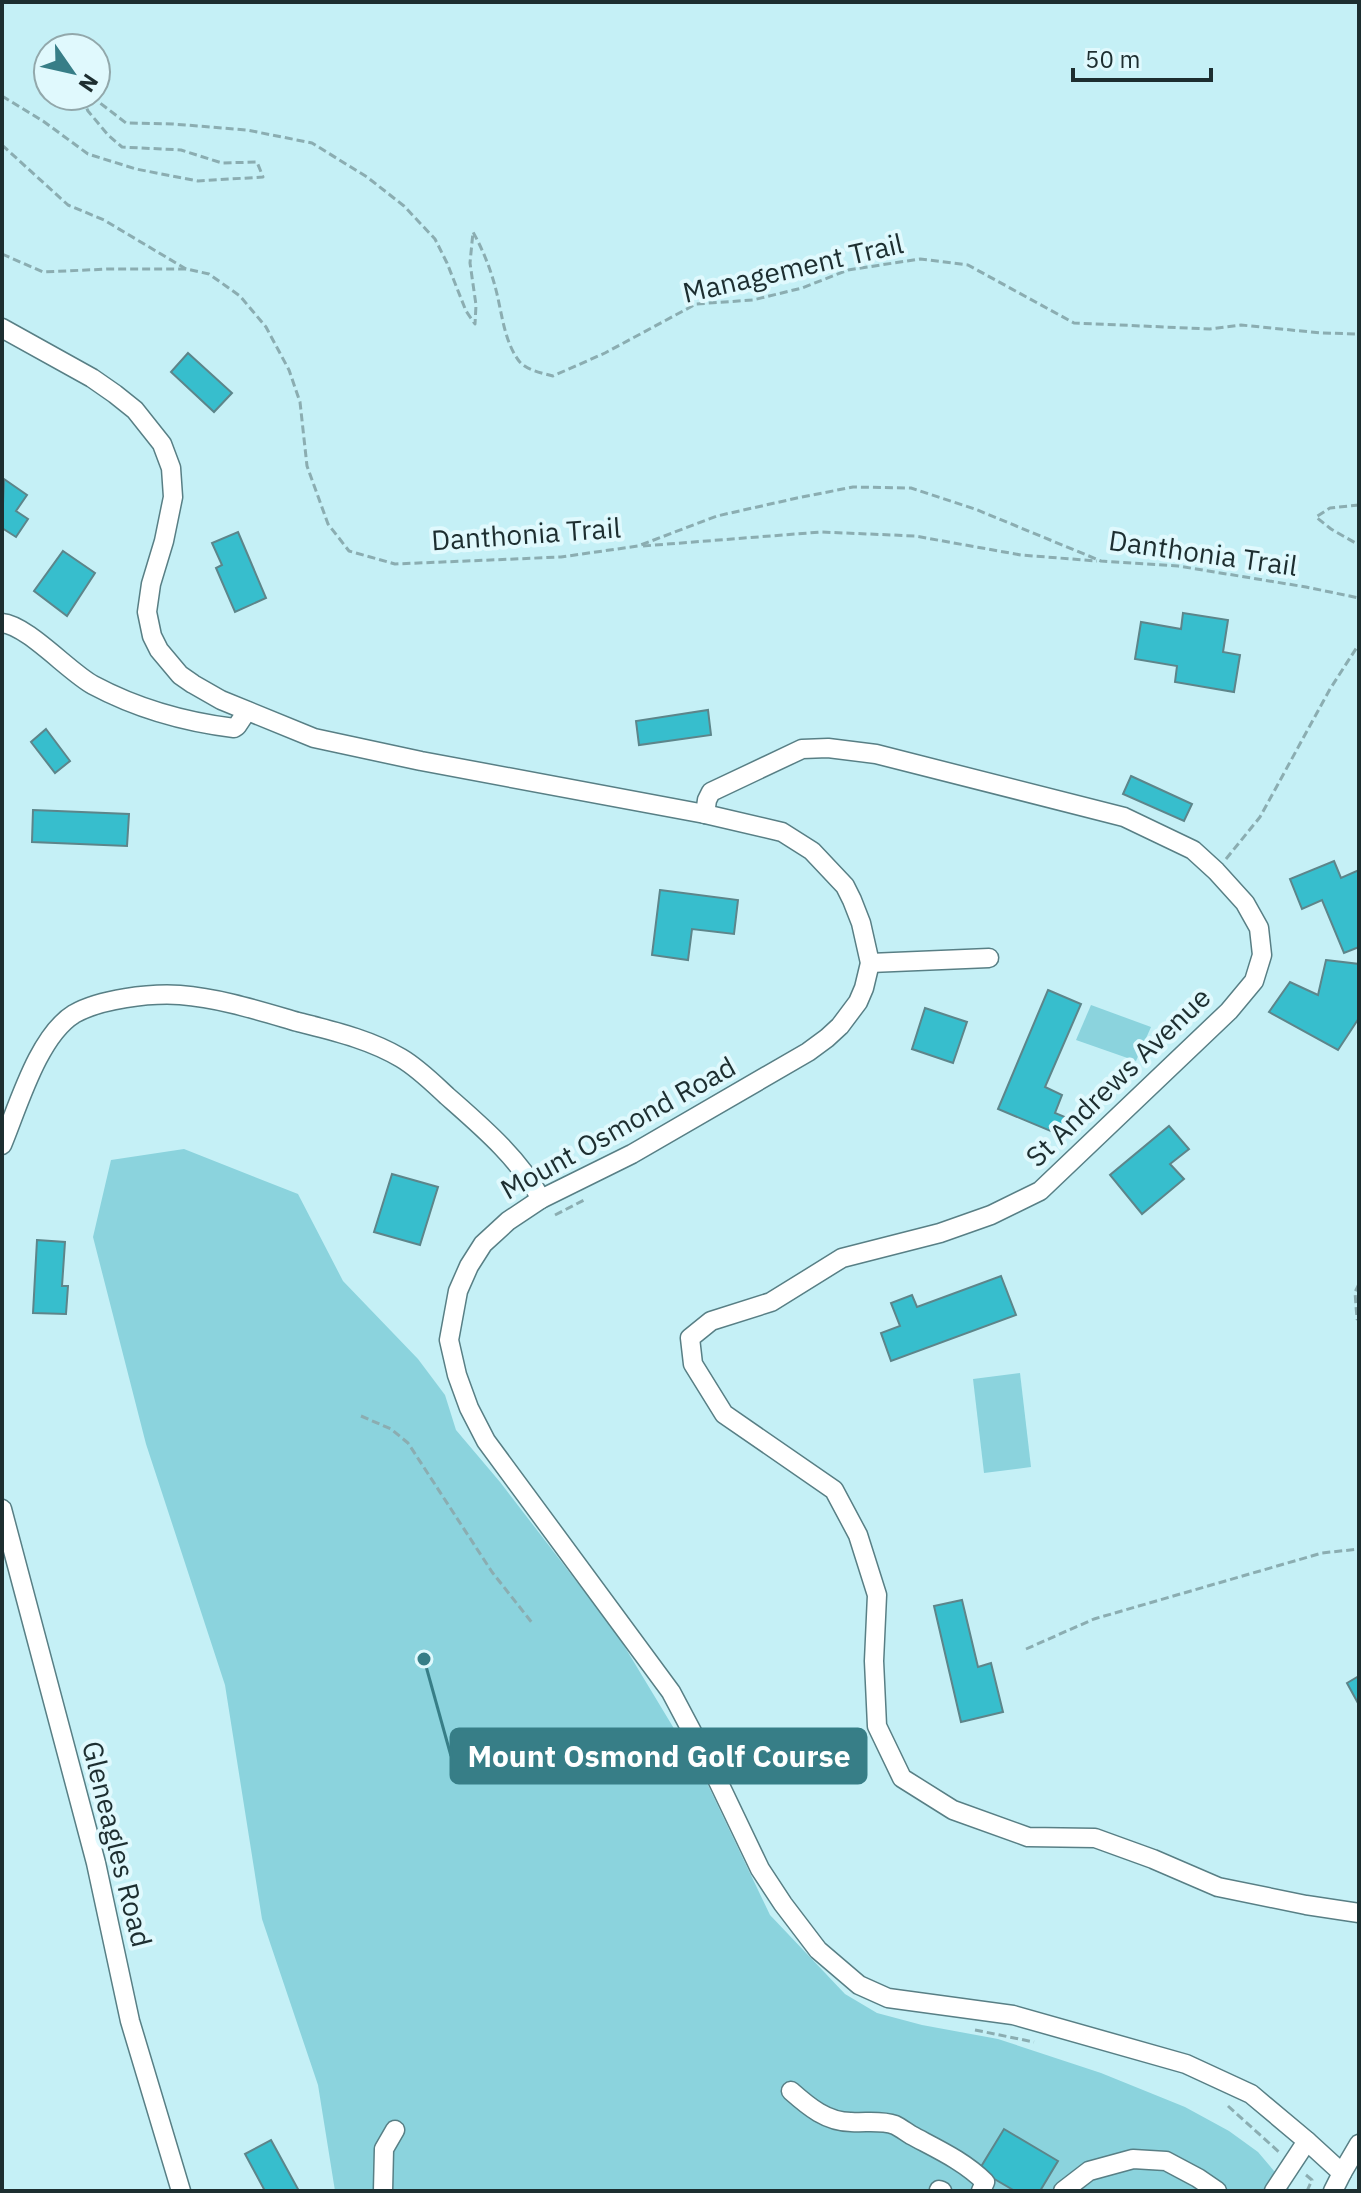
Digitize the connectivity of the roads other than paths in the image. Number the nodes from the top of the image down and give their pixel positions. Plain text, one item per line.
1 (2, 328) edge
2 (2, 623) edge
3 (247, 711) junction
4 (705, 814) junction
5 (989, 958) dead end
6 (870, 963) junction
7 (2, 1145) edge
8 (541, 1199) junction
9 (2, 1509) edge
10 (1359, 1913) edge
11 (791, 2091) dead end
12 (395, 2130) dead end
13 (1307, 2141) junction
14 (1359, 2144) edge
15 (1342, 2173) junction
16 (181, 2191) edge
17 (383, 2191) edge
18 (981, 2191) edge
19 (1063, 2191) edge
20 (1217, 2191) edge
21 (1274, 2191) edge
22 (1333, 2191) edge

1 - 3 street
2 - 3 street
3 - 4 street
4 - 6 street
4 - 10 street, St Andrews Avenue
5 - 6 street
6 - 8 street, Mount Osmond Road
7 - 8 street
8 - 13 street, Mount Osmond Road
9 - 16 street, Gleneagles Road
11 - 18 street
12 - 17 street
13 - 15 street, Mount Osmond Road
13 - 21 street
14 - 15 street
15 - 22 street
19 - 20 street

